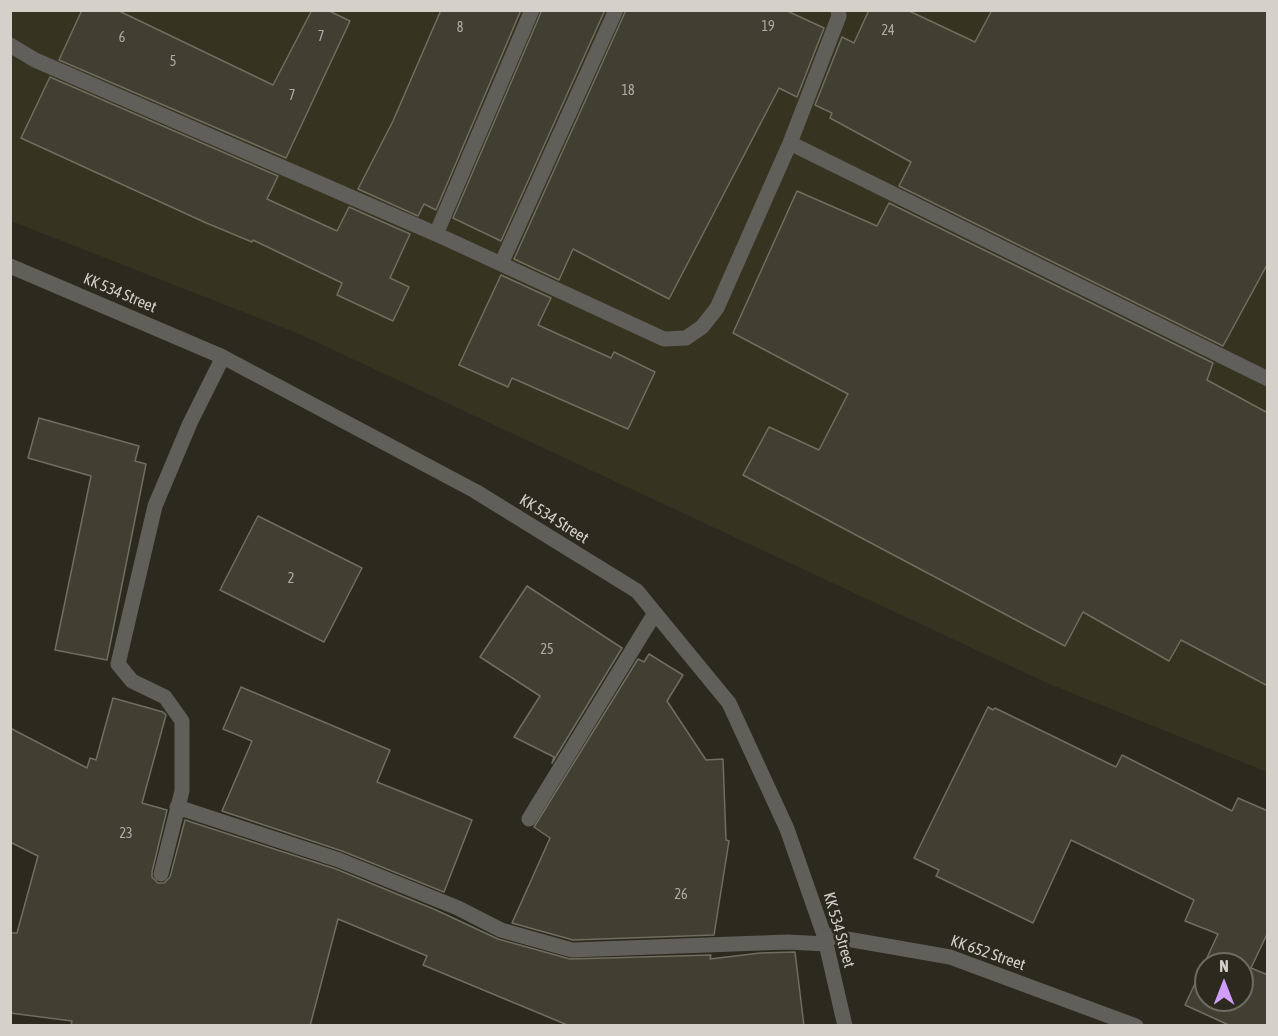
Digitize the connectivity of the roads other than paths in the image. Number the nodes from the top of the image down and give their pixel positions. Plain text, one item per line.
1 (532, 10) edge
2 (616, 10) edge
3 (838, 10) edge
4 (10, 45) edge
5 (790, 143) junction
6 (436, 234) junction
7 (501, 264) junction
8 (10, 266) edge
9 (223, 357) junction
10 (1268, 379) edge
11 (655, 613) junction
12 (177, 807) junction
13 (529, 819) dead end
14 (161, 874) dead end
15 (825, 939) junction
16 (845, 1026) edge
17 (1136, 1026) edge

1 - 6 street
2 - 7 street
3 - 5 street
4 - 6 street
5 - 7 street
5 - 10 street
6 - 7 street
8 - 9 street, KK 534 Street
9 - 11 street, KK 534 Street
9 - 12 street
11 - 13 street
11 - 15 street, KK 534 Street
12 - 14 street
12 - 15 street, KK 652 Street
15 - 16 street, KK 534 Street
15 - 17 street, KK 652 Street

